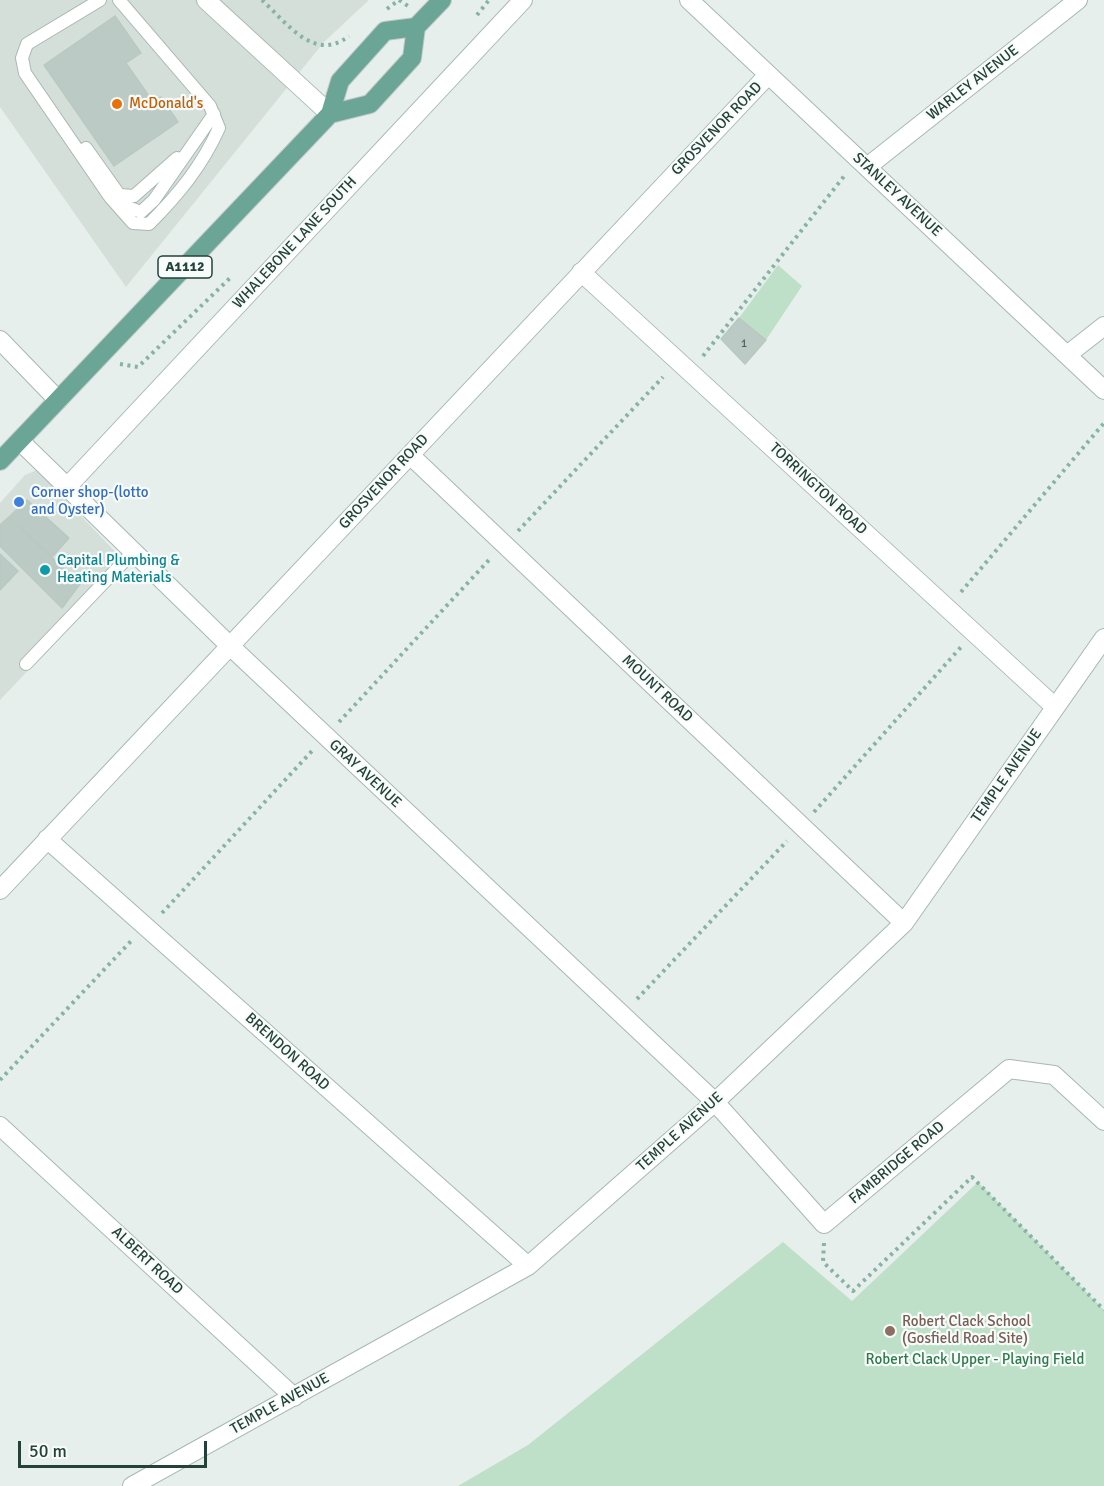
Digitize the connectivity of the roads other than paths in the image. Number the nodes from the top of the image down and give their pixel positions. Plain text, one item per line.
1 (100, 0) edge
2 (119, 0) edge
3 (206, 0) edge
4 (442, 0) edge
5 (523, 0) edge
6 (689, 0) edge
7 (1078, 0) edge
8 (416, 27) junction
9 (24, 67) junction
10 (768, 75) junction
11 (214, 114) junction
12 (330, 114) junction
13 (863, 163) junction
14 (580, 272) junction
15 (1104, 326) edge
16 (0, 340) edge
17 (1068, 355) junction
18 (1104, 390) edge
19 (58, 400) junction
20 (20, 441) junction
21 (410, 455) junction
22 (0, 461) edge
23 (68, 486) junction
24 (134, 551) junction
25 (1104, 638) edge
26 (229, 645) junction
27 (26, 664) dead end
28 (1055, 707) junction
29 (47, 839) junction
30 (0, 890) edge
31 (904, 923) junction
32 (715, 1102) junction
33 (1104, 1121) edge
34 (0, 1126) edge
35 (528, 1266) junction
36 (294, 1397) junction
37 (132, 1486) edge

1 - 9 lane
2 - 11 lane
3 - 12 street
4 - 8 main road
5 - 23 street, WHALEBONE LANE SOUTH
6 - 10 street, STANLEY AVENUE
7 - 13 street, WARLEY AVENUE
8 - 12 main road, A1112
8 - 12 main road
9 - 11 lane
9 - 11 lane
10 - 13 street, STANLEY AVENUE
10 - 14 street, GROSVENOR ROAD
12 - 19 main road, A1112
13 - 17 street, STANLEY AVENUE
14 - 21 street, GROSVENOR ROAD
14 - 28 street, TORRINGTON ROAD
15 - 17 street
16 - 19 street
17 - 18 street, STANLEY AVENUE
19 - 20 main road, A1112
20 - 22 main road, A1112
20 - 23 street, GRAY AVENUE
21 - 26 street, GROSVENOR ROAD
21 - 31 street, MOUNT ROAD
23 - 24 street, GRAY AVENUE
24 - 26 street, GRAY AVENUE
24 - 27 lane
25 - 28 street, TEMPLE AVENUE
26 - 29 street, GROSVENOR ROAD
26 - 32 street, GRAY AVENUE
28 - 31 street, TEMPLE AVENUE
29 - 30 street, GROSVENOR ROAD
29 - 35 street, BRENDON ROAD
31 - 32 street, TEMPLE AVENUE
32 - 33 street, FAMBRIDGE ROAD
32 - 35 street, TEMPLE AVENUE
34 - 36 street, ALBERT ROAD
35 - 36 street, TEMPLE AVENUE
36 - 37 street, TEMPLE AVENUE

